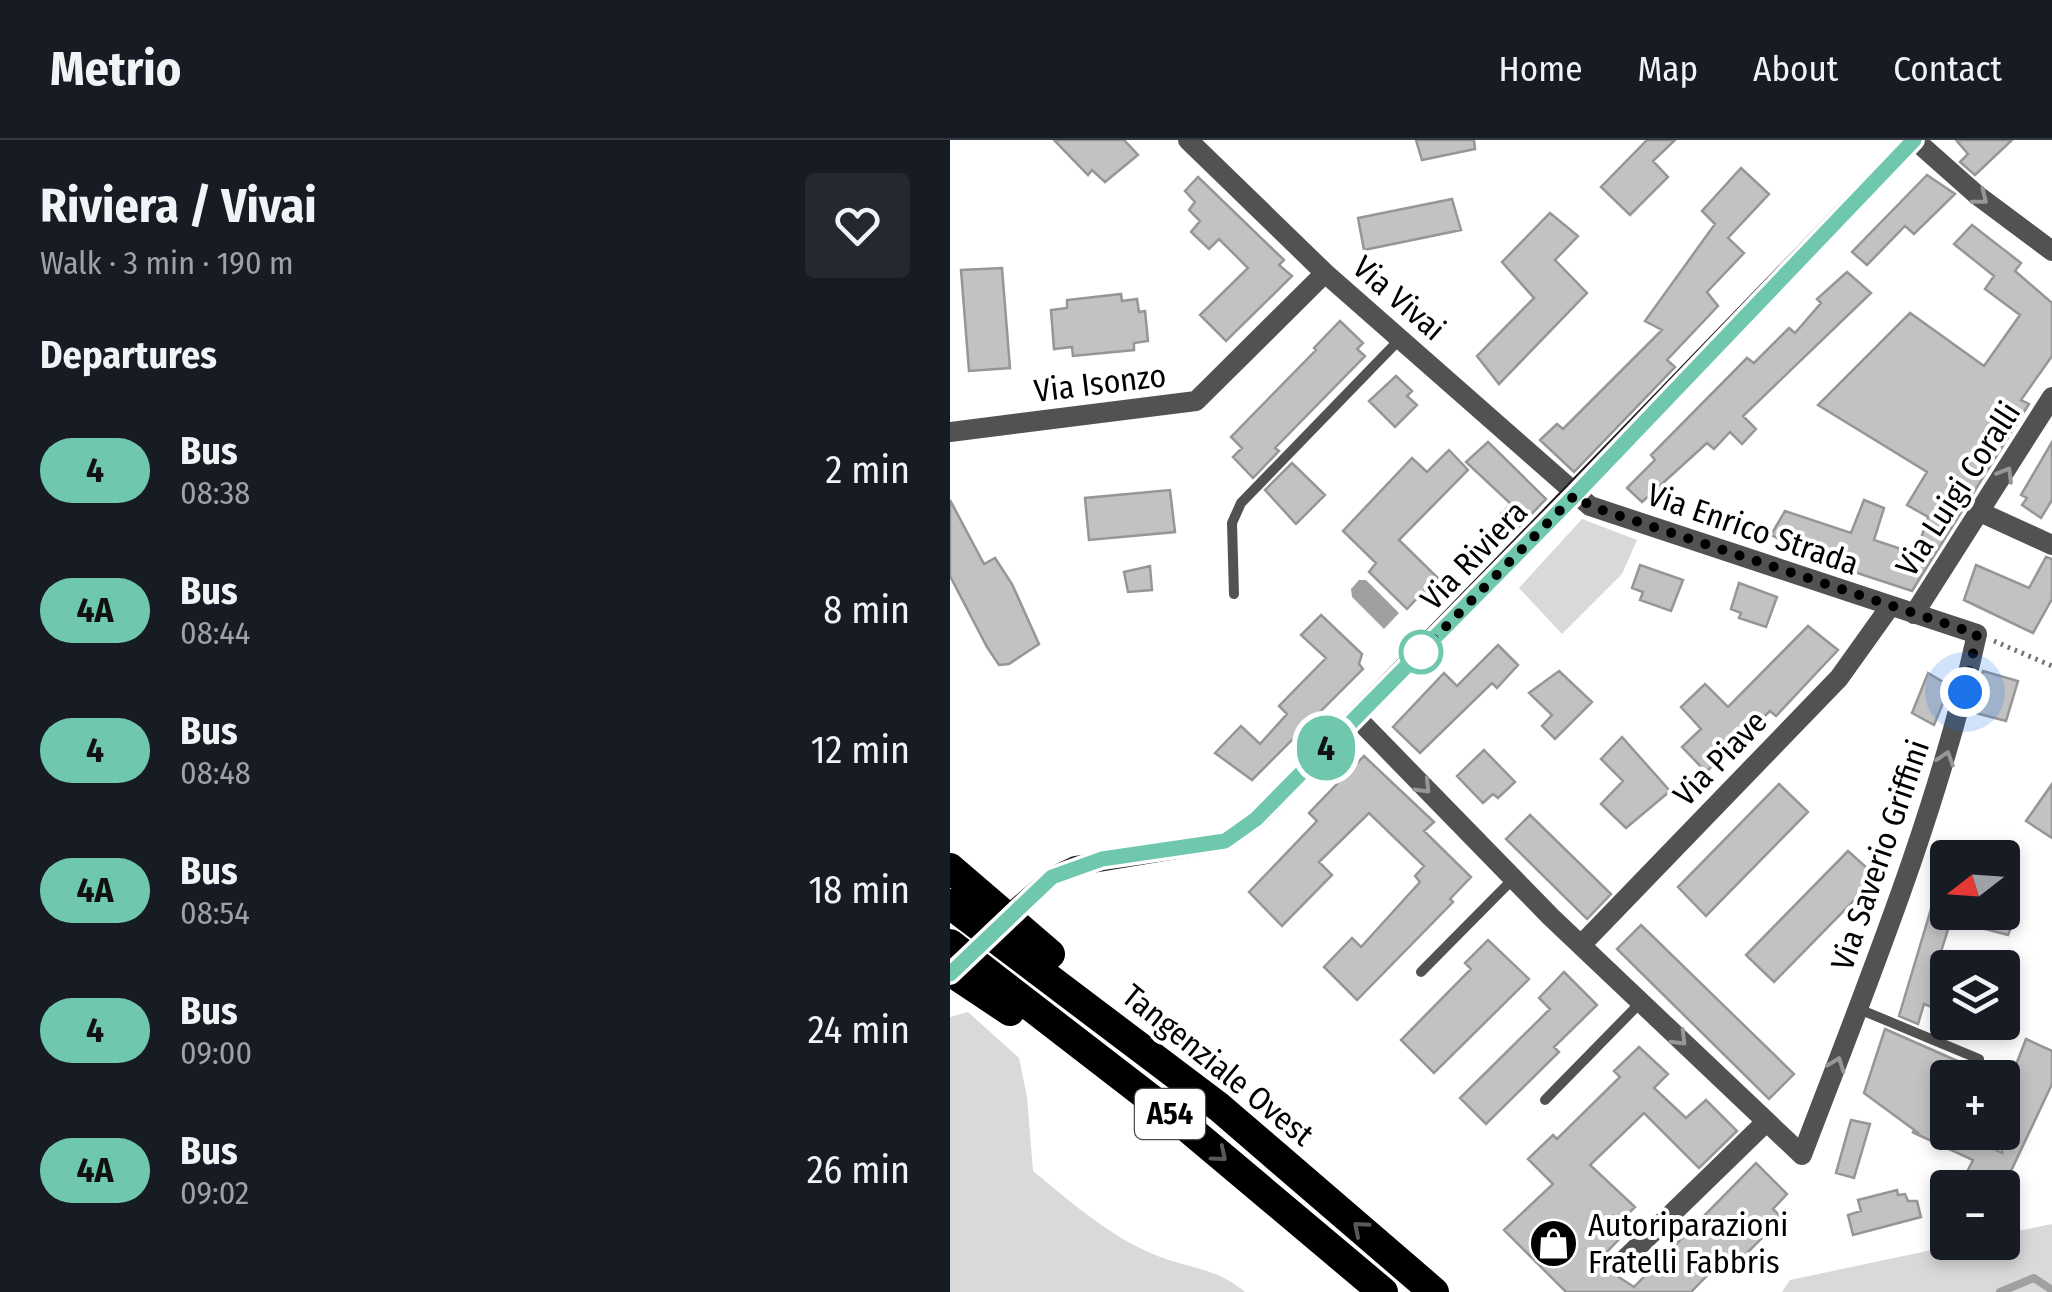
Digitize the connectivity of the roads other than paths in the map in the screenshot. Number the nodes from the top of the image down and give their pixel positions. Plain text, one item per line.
1 (1188, 140) edge
2 (1914, 140) edge
3 (2052, 251) edge
4 (1326, 273) junction
5 (1400, 339) junction
6 (2052, 397) edge
7 (950, 432) edge
8 (1575, 495) junction
9 (1982, 513) junction
10 (2052, 546) edge
11 (1234, 594) dead end
12 (1889, 608) junction
13 (1914, 614) junction
14 (1356, 717) junction
15 (950, 868) edge
16 (1514, 878) junction
17 (950, 904) edge
18 (1015, 909) dead end
19 (1583, 942) junction
20 (950, 944) edge
21 (950, 971) edge
22 (1421, 972) dead end
23 (1642, 1001) junction
24 (1858, 1008) junction
25 (1979, 1059) dead end
26 (1545, 1100) dead end
27 (1219, 1107) junction
28 (1182, 1123) junction
29 (1765, 1124) junction
30 (1620, 1264) dead end
31 (1383, 1292) edge
32 (1434, 1292) edge

1 - 4 street, Via Vivai
2 -> 3 street
2 - 8 street, Via Riviera
4 - 5 street, Via Vivai
4 - 7 street, Via Isonzo
5 - 8 street, Via Vivai
5 - 11 lane
9 -> 6 street, Via Luigi Coralli
8 - 12 street, Via Enrico Strada
8 - 14 street, Via Riviera
9 - 10 street
9 - 13 street, Via Luigi Coralli
12 - 13 street, Via Enrico Strada
12 - 19 street, Via Piave
24 -> 13 street, Via Saverio Griffini
14 -> 16 street
14 - 18 street, Via Riviera
15 - 27 highway
16 - 19 street
16 - 22 lane
17 - 27 highway, Tangenziale Ovest / A54
19 - 23 street
20 - 28 highway, Tangenziale Ovest / A54
21 - 28 highway
23 - 26 lane
23 -> 29 street
24 - 25 lane
29 -> 24 street, Via Saverio Griffini
32 -> 27 highway, Tangenziale Ovest / A54
28 -> 31 highway, Tangenziale Ovest / A54
29 - 30 street

